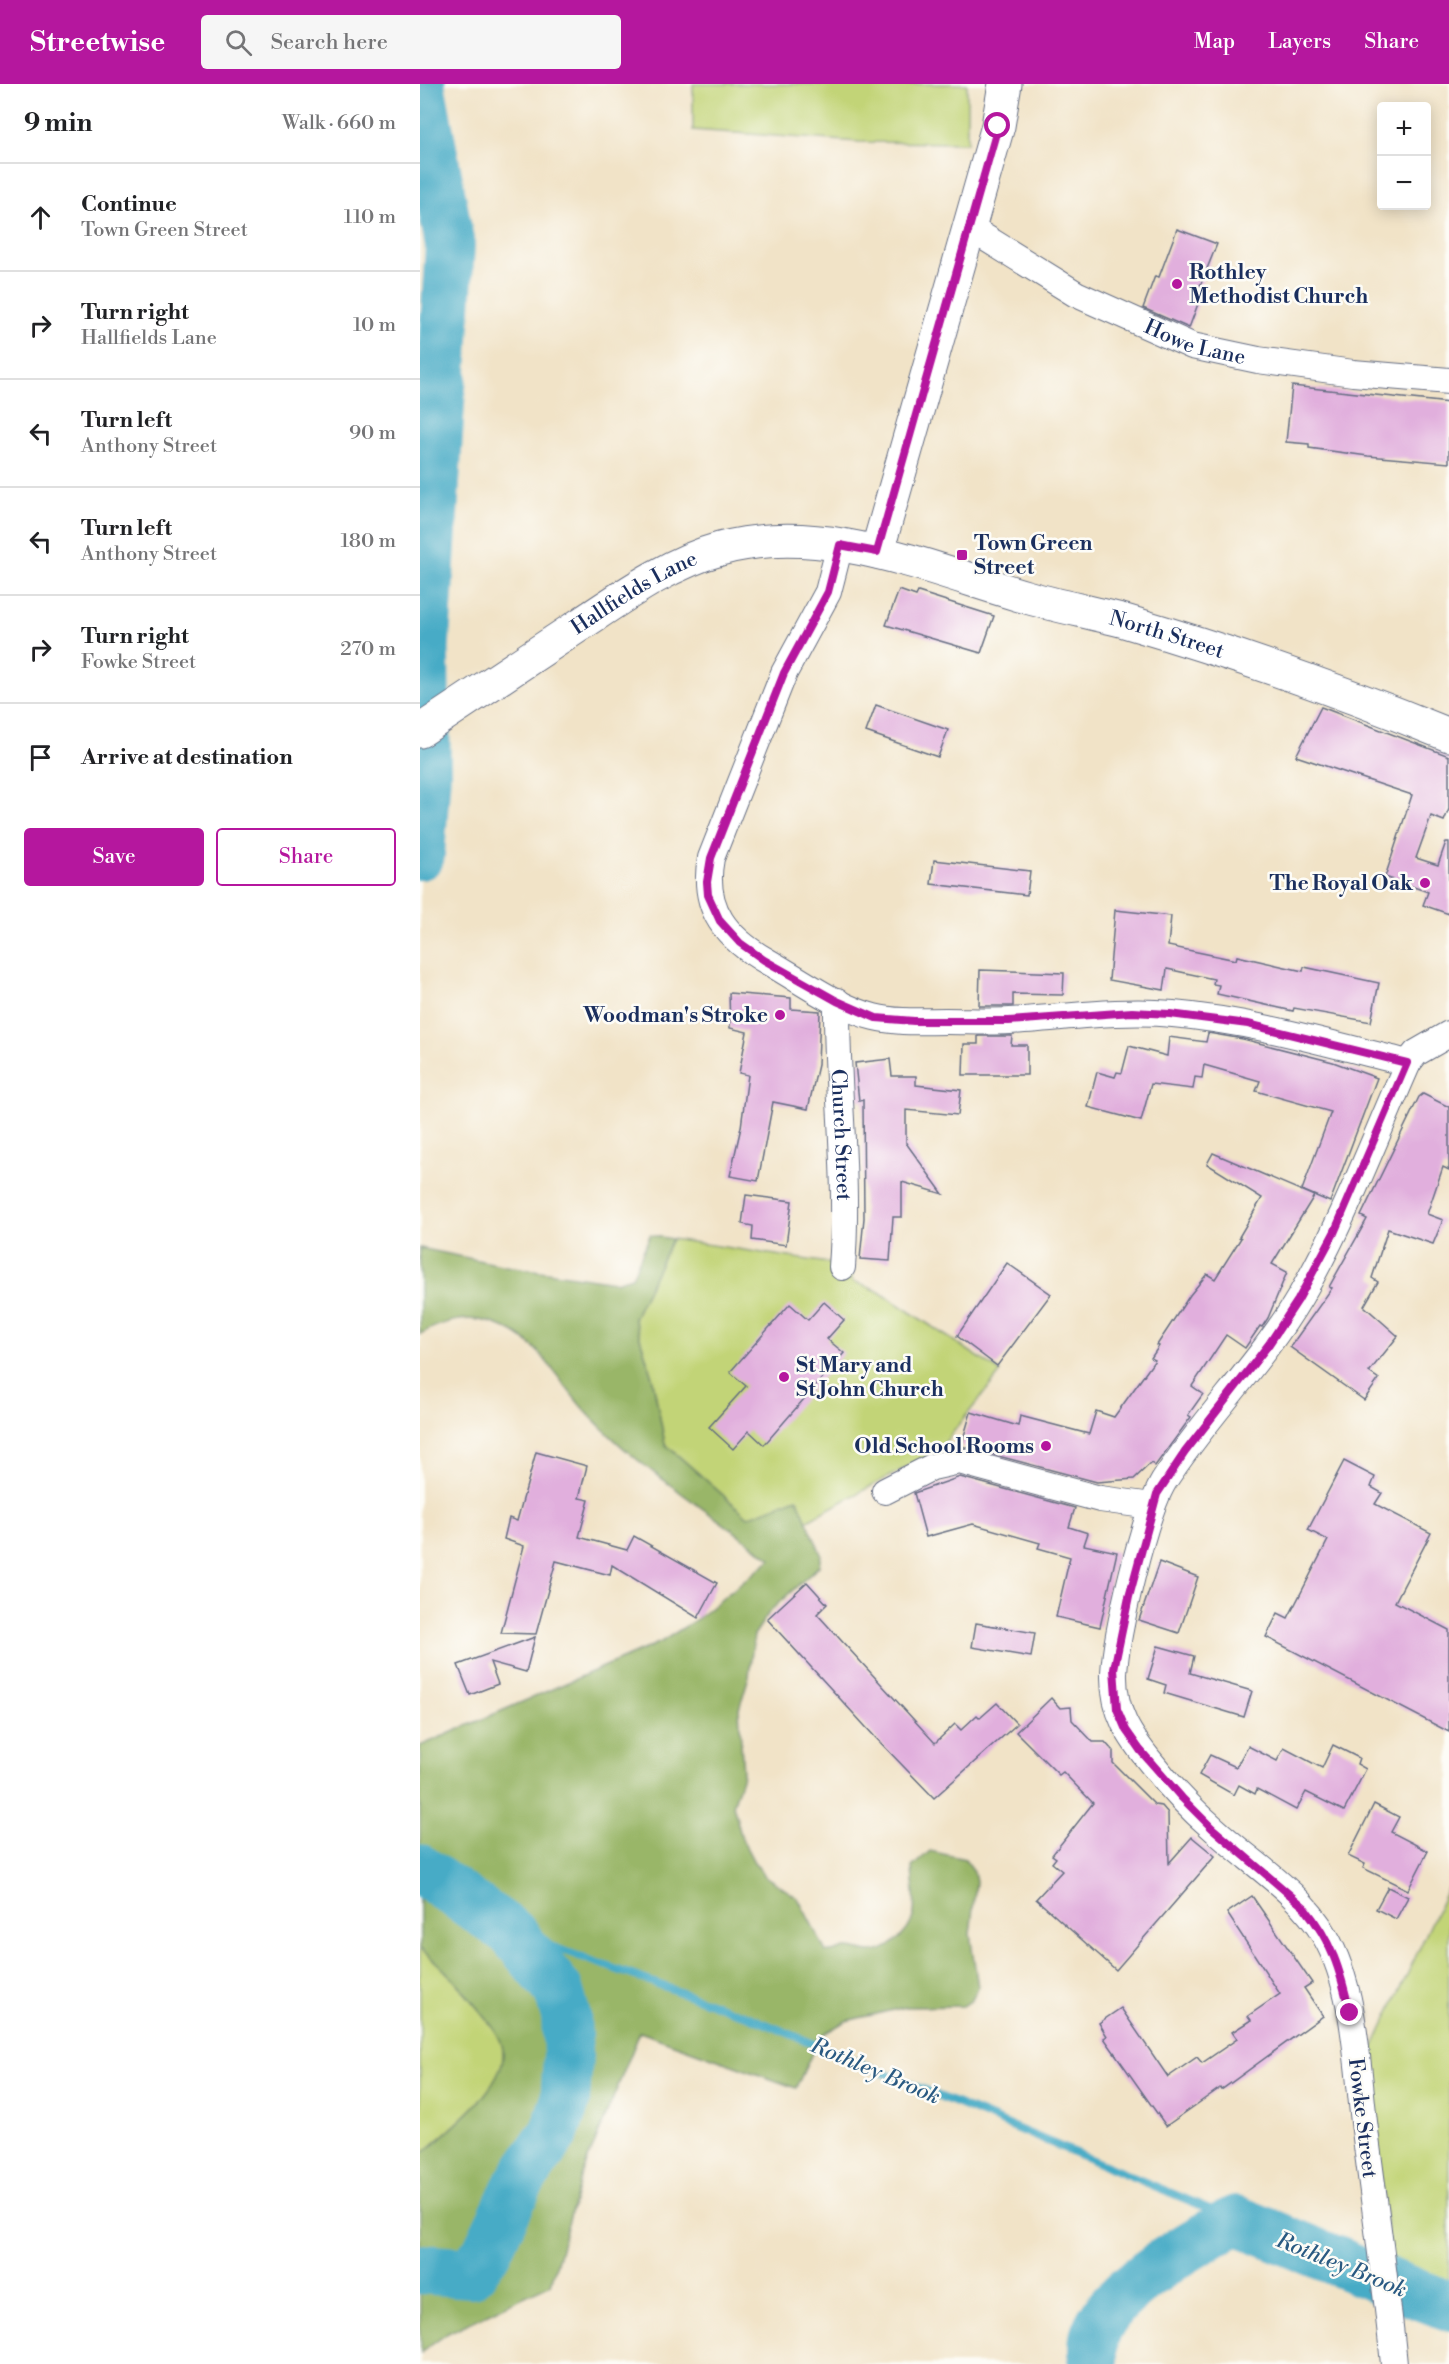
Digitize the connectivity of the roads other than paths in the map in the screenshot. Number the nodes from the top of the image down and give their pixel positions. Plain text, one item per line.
1 (1005, 84) edge
2 (968, 227) junction
3 (1449, 381) edge
4 (840, 545) junction
5 (877, 552) junction
6 (420, 731) edge
7 (1449, 735) edge
8 (837, 1001) junction
9 (1449, 1034) edge
10 (1407, 1063) junction
11 (842, 1267) dead end
12 (885, 1491) dead end
13 (1152, 1506) junction
14 (1393, 2351) edge

1 - 2 street
2 - 3 street, Howe Lane
2 - 5 street
4 - 5 street, Hallfields Lane
4 - 6 street, Hallfields Lane
4 - 8 street
5 - 7 street, North Street
8 - 10 street
8 - 11 street, Church Street
9 - 10 street
10 - 13 street, Fowke Street
12 - 13 street
13 - 14 street, Fowke Street

